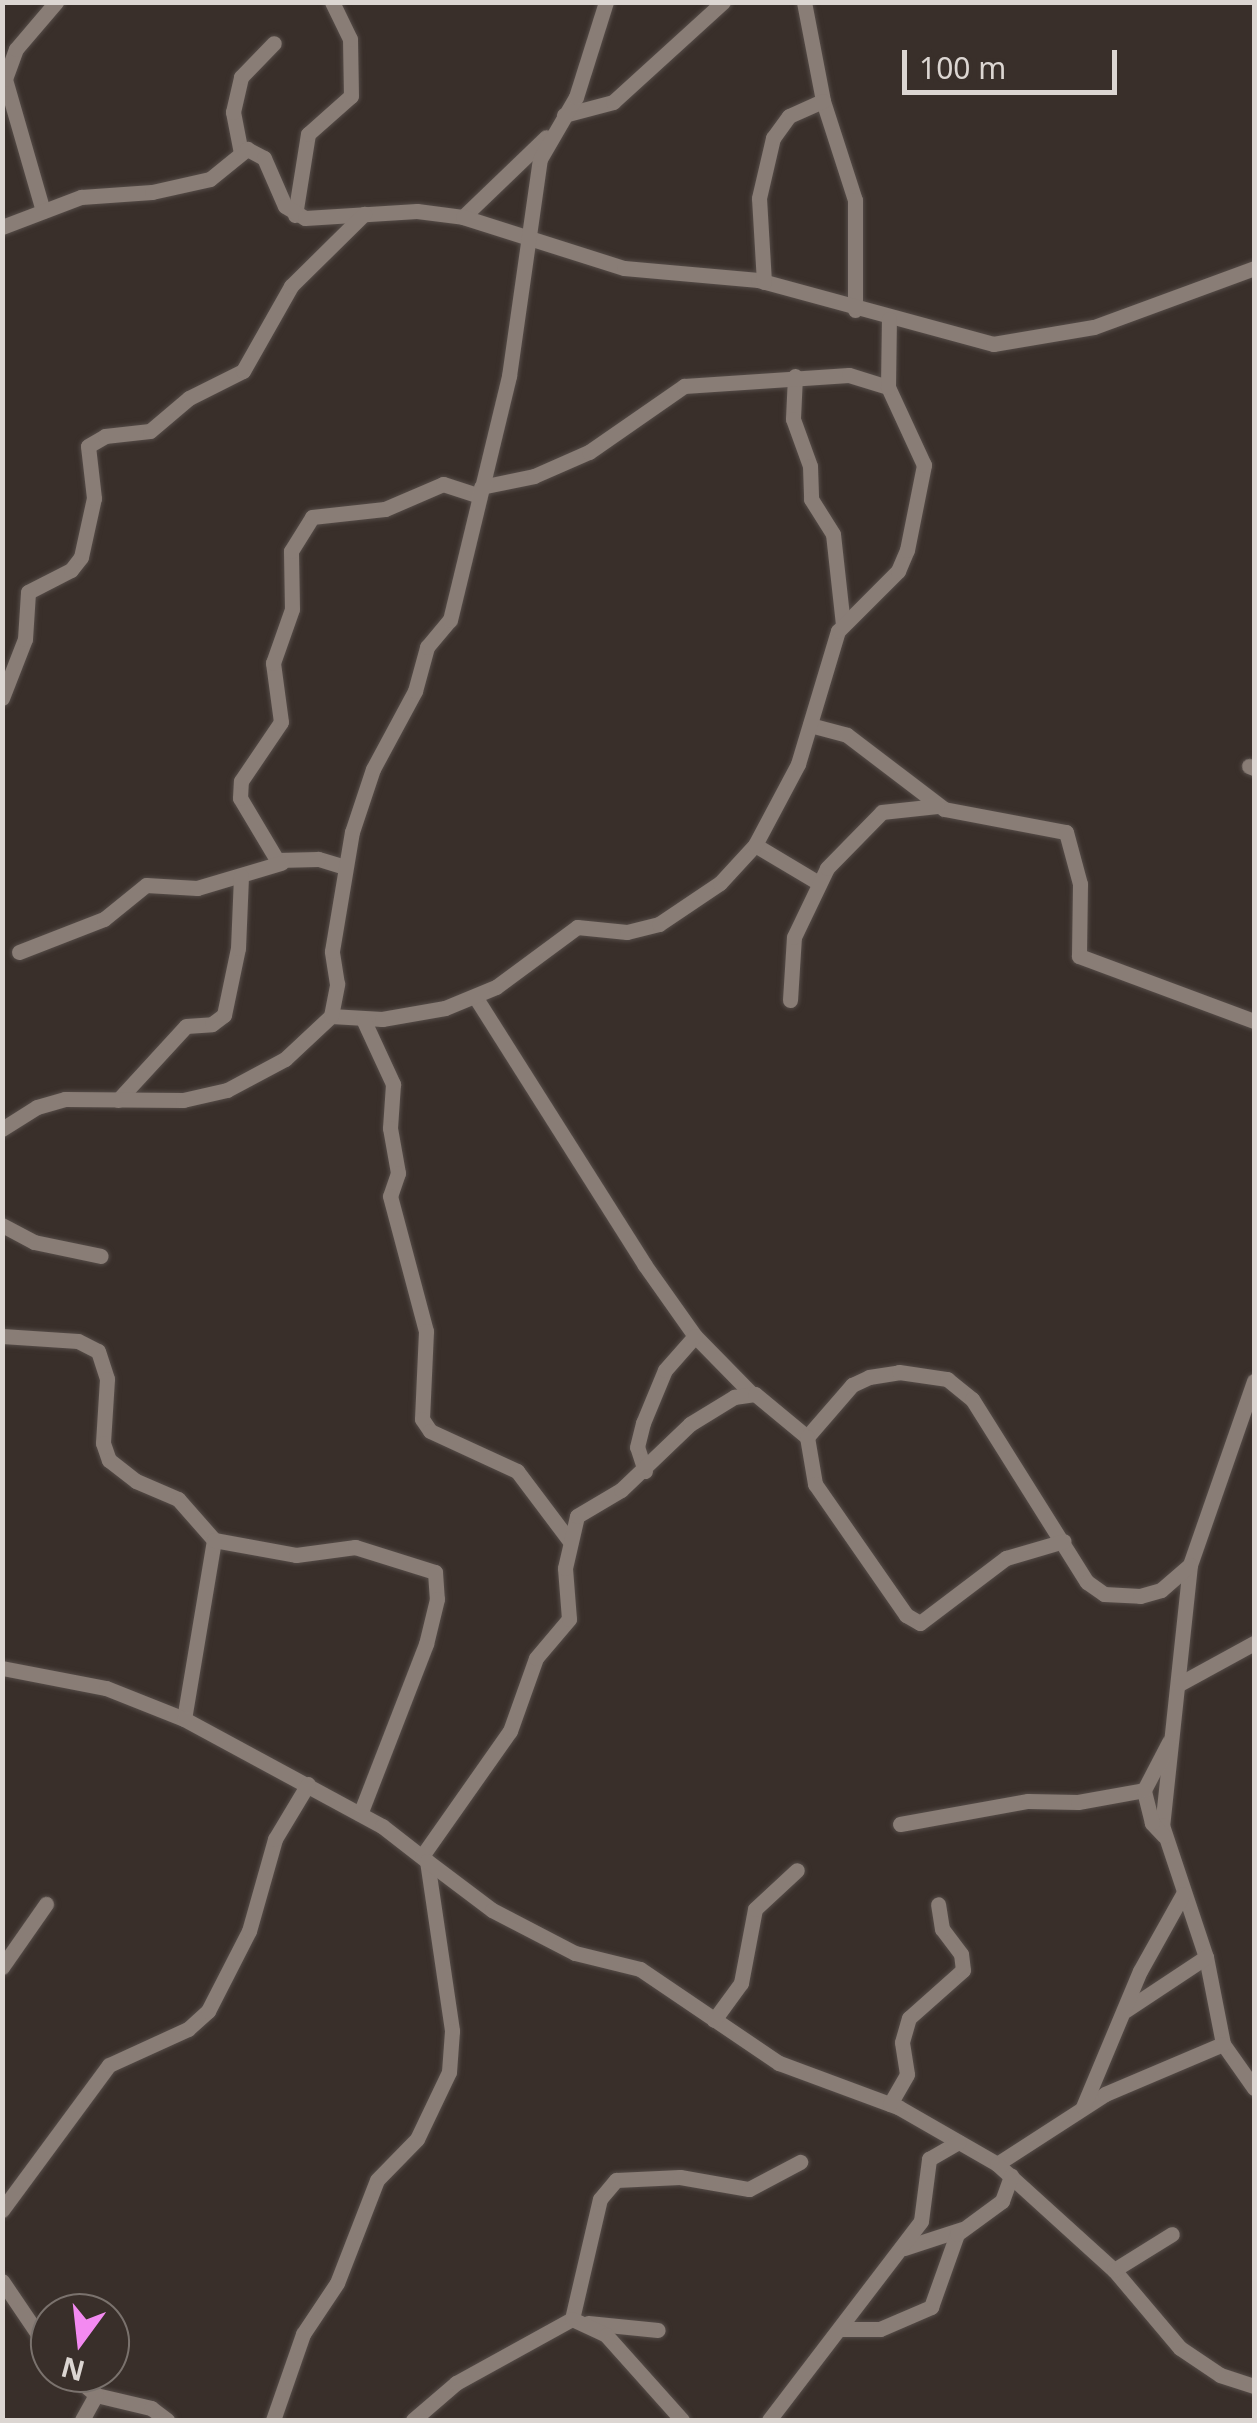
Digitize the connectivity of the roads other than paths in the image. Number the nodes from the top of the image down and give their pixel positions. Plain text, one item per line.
1 (56, 2) edge
2 (332, 2) edge
3 (606, 2) edge
4 (723, 2) edge
5 (804, 2) edge
6 (274, 42) dead end
7 (822, 100) junction
8 (564, 116) junction
9 (549, 135) junction
10 (10, 144) edge
11 (240, 153) junction
12 (43, 211) junction
13 (364, 214) junction
14 (295, 215) junction
15 (463, 217) junction
16 (2, 227) edge
17 (534, 240) junction
18 (1254, 268) edge
19 (764, 282) junction
20 (855, 310) junction
21 (889, 319) junction
22 (796, 376) junction
23 (888, 386) junction
24 (480, 492) junction
25 (843, 624) junction
26 (2, 698) edge
27 (810, 725) junction
28 (937, 806) junction
29 (756, 845) junction
30 (281, 863) junction
31 (345, 867) junction
32 (241, 876) junction
33 (817, 882) junction
34 (19, 952) dead end
35 (476, 998) junction
36 (790, 1000) dead end
37 (331, 1016) junction
38 (363, 1019) junction
39 (1254, 1021) edge
40 (118, 1100) junction
41 (2, 1129) edge
42 (2, 1225) edge
43 (101, 1256) dead end
44 (2, 1336) edge
45 (695, 1336) junction
46 (1254, 1381) edge
47 (750, 1392) junction
48 (807, 1438) junction
49 (645, 1471) junction
50 (214, 1540) junction
51 (569, 1540) junction
52 (1064, 1541) junction
53 (1190, 1566) junction
54 (1254, 1643) edge
55 (2, 1668) edge
56 (1180, 1684) junction
57 (184, 1719) junction
58 (1173, 1736) junction
59 (308, 1784) junction
60 (1144, 1790) junction
61 (360, 1814) junction
62 (900, 1824) dead end
63 (1164, 1836) junction
64 (424, 1858) junction
65 (797, 1870) dead end
66 (1183, 1894) junction
67 (46, 1904) dead end
68 (938, 1904) dead end
69 (1206, 1957) junction
70 (2, 1967) edge
71 (1126, 2010) junction
72 (714, 2020) junction
73 (1224, 2044) junction
74 (1254, 2088) edge
75 (890, 2104) junction
76 (1082, 2108) junction
77 (958, 2142) junction
78 (800, 2162) dead end
79 (997, 2164) junction
80 (1011, 2176) junction
81 (2, 2210) edge
82 (962, 2229) junction
83 (1172, 2234) dead end
84 (902, 2250) junction
85 (1114, 2270) junction
86 (2, 2281) edge
87 (579, 2321) junction
88 (30, 2322) edge
89 (840, 2329) junction
90 (658, 2330) dead end
91 (1254, 2386) edge
92 (93, 2393) edge
93 (96, 2396) junction
94 (82, 2420) edge
95 (167, 2420) edge
96 (273, 2420) edge
97 (413, 2420) edge
98 (682, 2420) edge
99 (769, 2420) edge

1 - 10 street
2 - 14 street
3 - 8 street
4 - 8 street
5 - 7 street
6 - 11 street
7 - 19 street
7 - 20 street
8 - 9 street
9 - 15 street
9 - 17 street
10 - 12 street
11 - 12 street
11 - 14 street
12 - 16 street
13 - 14 street
13 - 15 street
13 - 26 street
15 - 17 street
17 - 19 street
17 - 24 street
18 - 21 street
19 - 20 street
20 - 21 street
21 - 23 street
22 - 23 street
22 - 24 street
22 - 25 street
23 - 25 street
24 - 30 street
24 - 31 street
25 - 27 street
27 - 28 street
27 - 29 street
28 - 33 street
28 - 39 street
29 - 33 street
29 - 35 street
30 - 31 street
30 - 32 street
31 - 37 street
32 - 34 street
32 - 40 street
33 - 36 street
35 - 38 street
35 - 45 street
37 - 38 street
37 - 40 street
38 - 51 street
40 - 41 street
42 - 43 street
44 - 50 street
45 - 47 street
45 - 49 street
46 - 53 street
47 - 48 street
47 - 49 street
48 - 52 street
48 - 52 street
49 - 51 street
50 - 57 street
50 - 61 street
51 - 64 street
52 - 53 street
53 - 56 street
54 - 56 street
55 - 57 street
56 - 58 street
57 - 59 street
58 - 60 street
58 - 63 street
59 - 61 street
59 - 81 street
60 - 62 street
60 - 63 street
61 - 64 street
63 - 66 street
64 - 72 street
64 - 96 street
65 - 72 street
66 - 69 street
66 - 71 street
67 - 70 street
68 - 75 street
69 - 71 street
69 - 73 street
71 - 76 street
72 - 75 street
73 - 74 street
73 - 76 street
75 - 77 street
76 - 79 street
77 - 79 street
77 - 84 street
78 - 87 street
79 - 80 street
80 - 82 street
80 - 85 street
82 - 84 street
82 - 89 street
83 - 85 street
84 - 89 street
85 - 91 street
86 - 88 street
87 - 90 street
87 - 97 street
87 - 98 street
89 - 99 street
92 - 93 street
93 - 94 street
93 - 95 street

